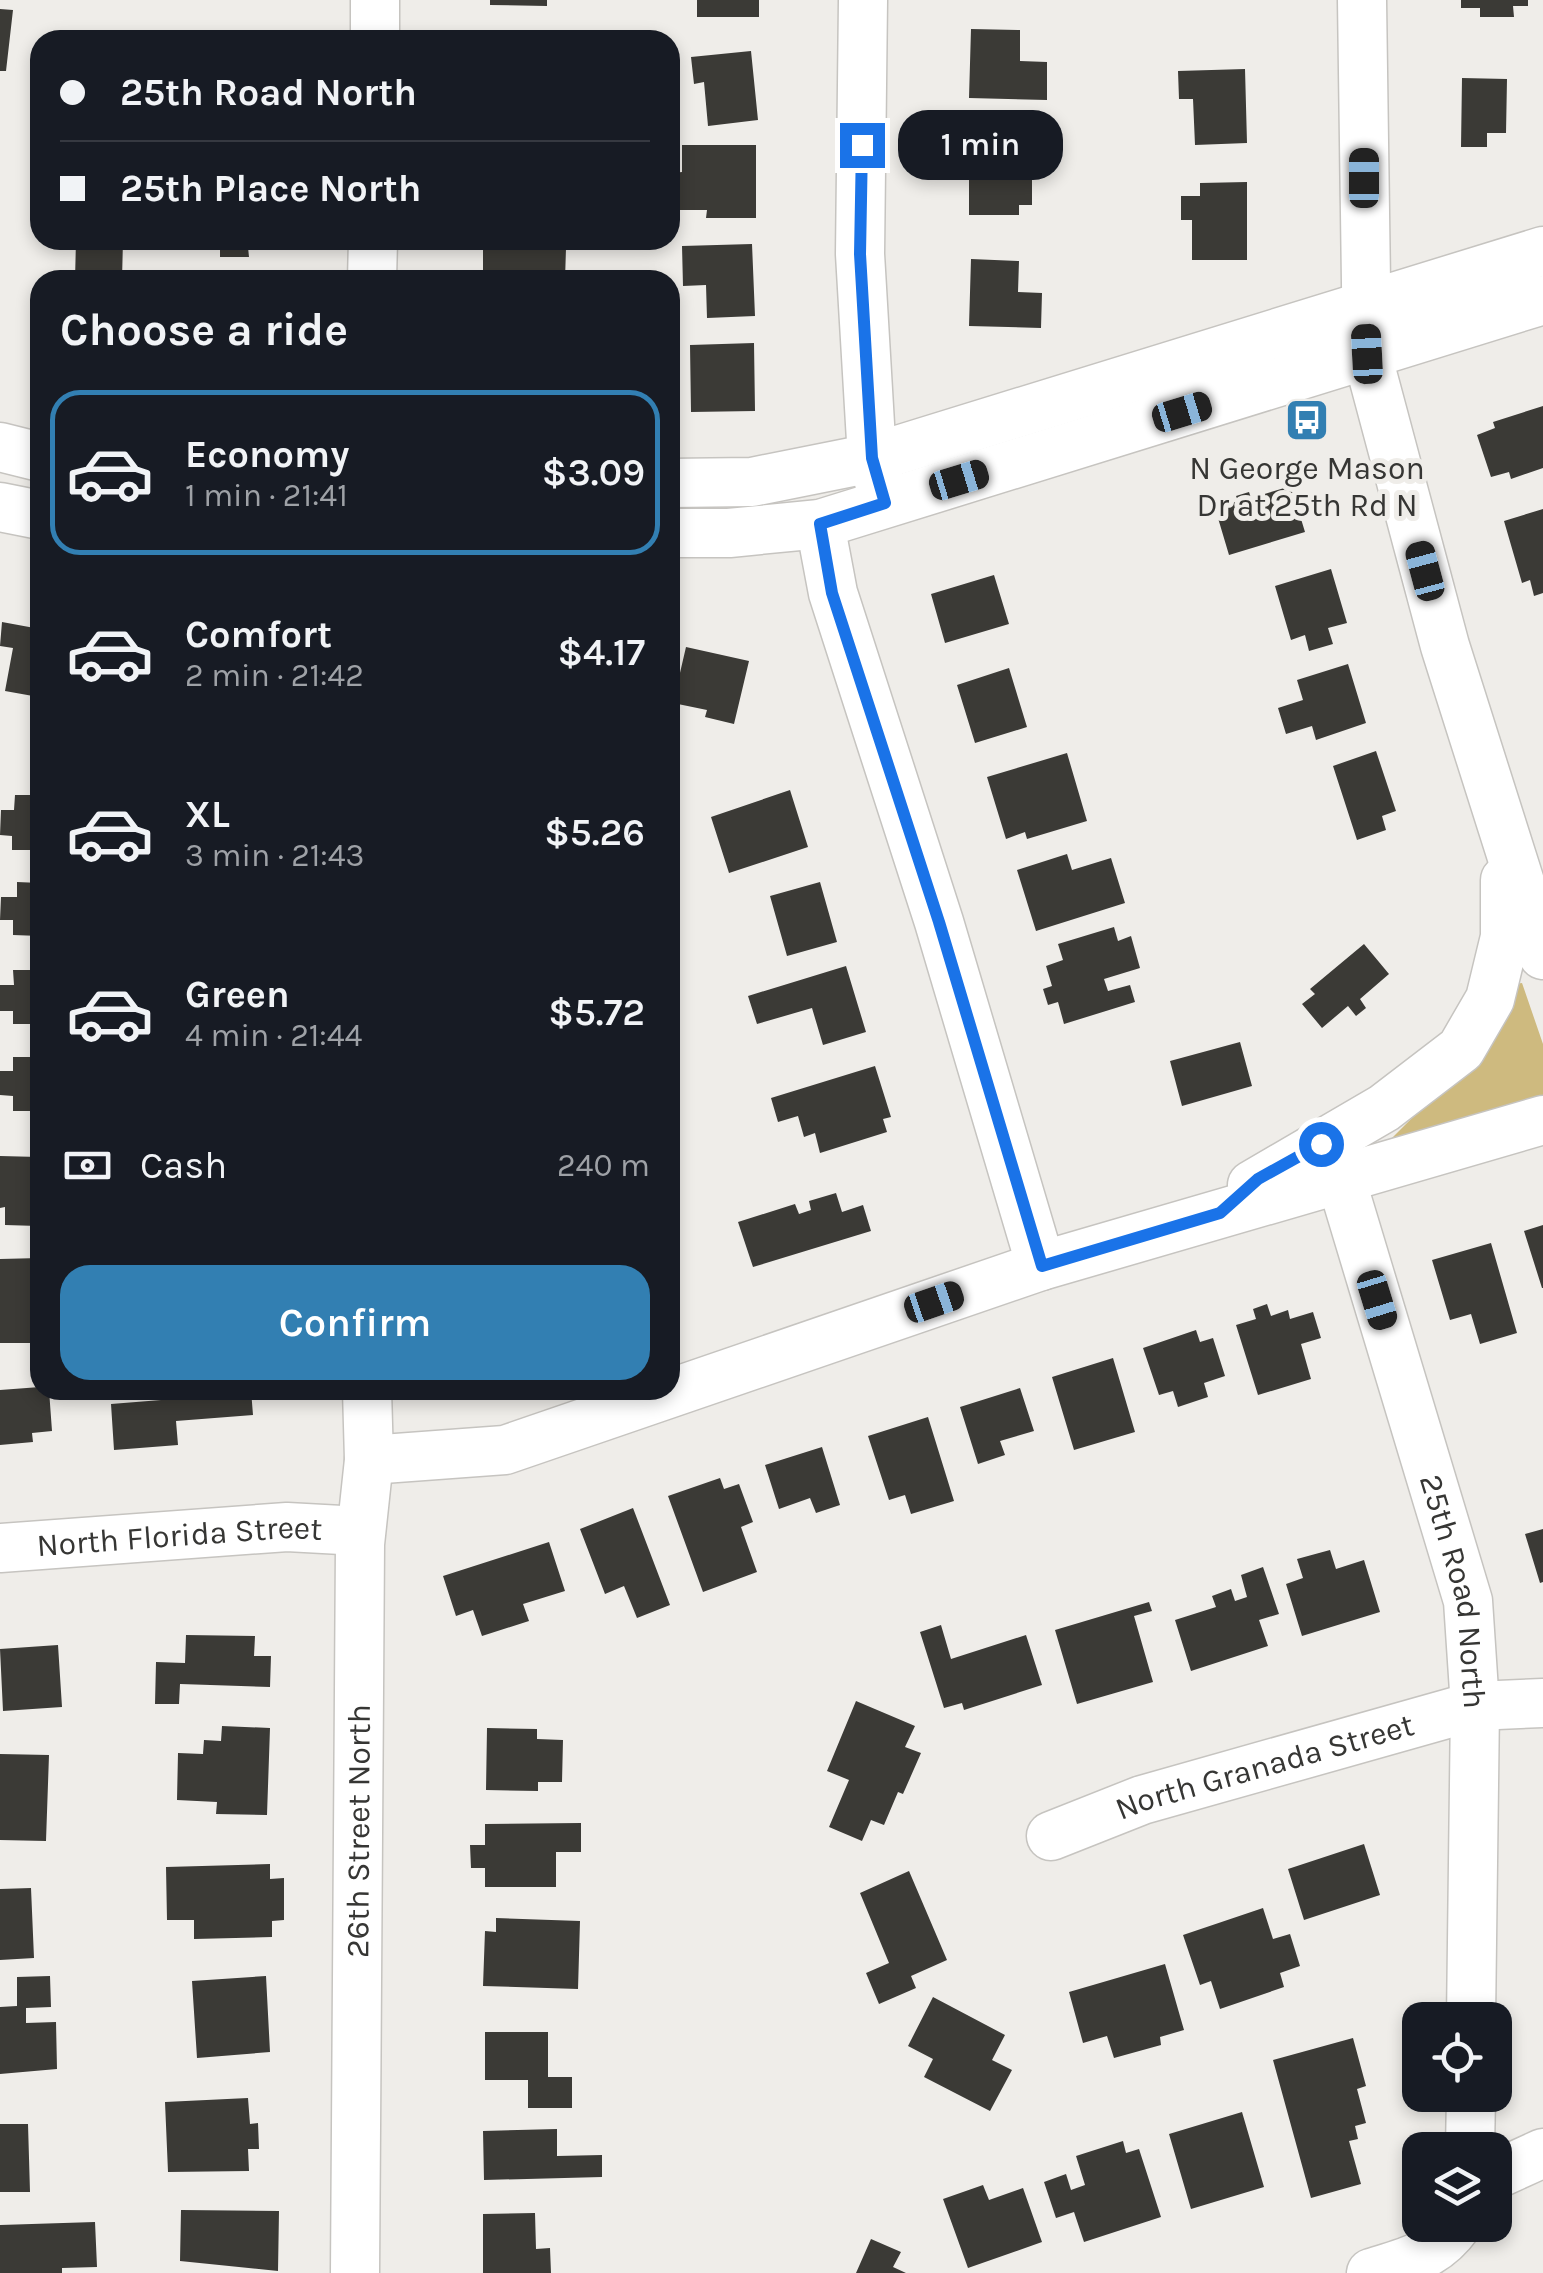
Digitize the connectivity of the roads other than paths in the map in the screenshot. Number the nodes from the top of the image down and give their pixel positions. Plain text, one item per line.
1 (375, 0) edge
2 (864, 0) edge
3 (1362, 0) edge
4 (374, 30) edge
5 (1543, 251) edge
6 (1543, 300) edge
7 (1364, 304) junction
8 (1367, 354) junction
9 (0, 447) edge
10 (30, 454) edge
11 (872, 458) junction
12 (680, 483) edge
13 (885, 503) junction
14 (0, 507) edge
15 (30, 514) edge
16 (820, 524) junction
17 (680, 533) edge
18 (1505, 836) junction
19 (1543, 955) edge
20 (1543, 1120) edge
21 (1340, 1176) junction
22 (1220, 1213) junction
23 (1042, 1266) junction
24 (680, 1390) edge
25 (367, 1400) edge
26 (651, 1400) edge
27 (369, 1460) junction
28 (360, 1530) junction
29 (0, 1548) edge
30 (1543, 1703) edge
31 (1475, 1706) junction
32 (1050, 1836) dead end
33 (1471, 2002) edge
34 (1543, 2153) edge
35 (1512, 2167) edge
36 (1444, 2242) edge
37 (355, 2273) edge
38 (1371, 2273) edge

1 - 4 street
2 - 11 street
3 - 7 street
5 - 7 street
6 - 8 street
7 - 8 street
7 - 11 street
8 - 13 street
8 - 18 street
9 - 10 street
11 - 12 street
11 - 13 street
13 - 16 street
14 - 15 street
16 - 17 street
16 - 23 street
18 - 19 street
18 - 22 street
20 - 21 street
21 - 22 street
21 - 31 street, 25th Road North
22 - 23 street
23 - 24 street
25 - 27 street, 26th Street North
26 - 27 street
27 - 28 street, 26th Street North
28 - 29 street, North Florida Street
28 - 37 street, 26th Street North
30 - 31 street, North Granada Street
31 - 32 street, North Granada Street
31 - 33 street, 25th Road North
34 - 35 street
36 - 38 street

